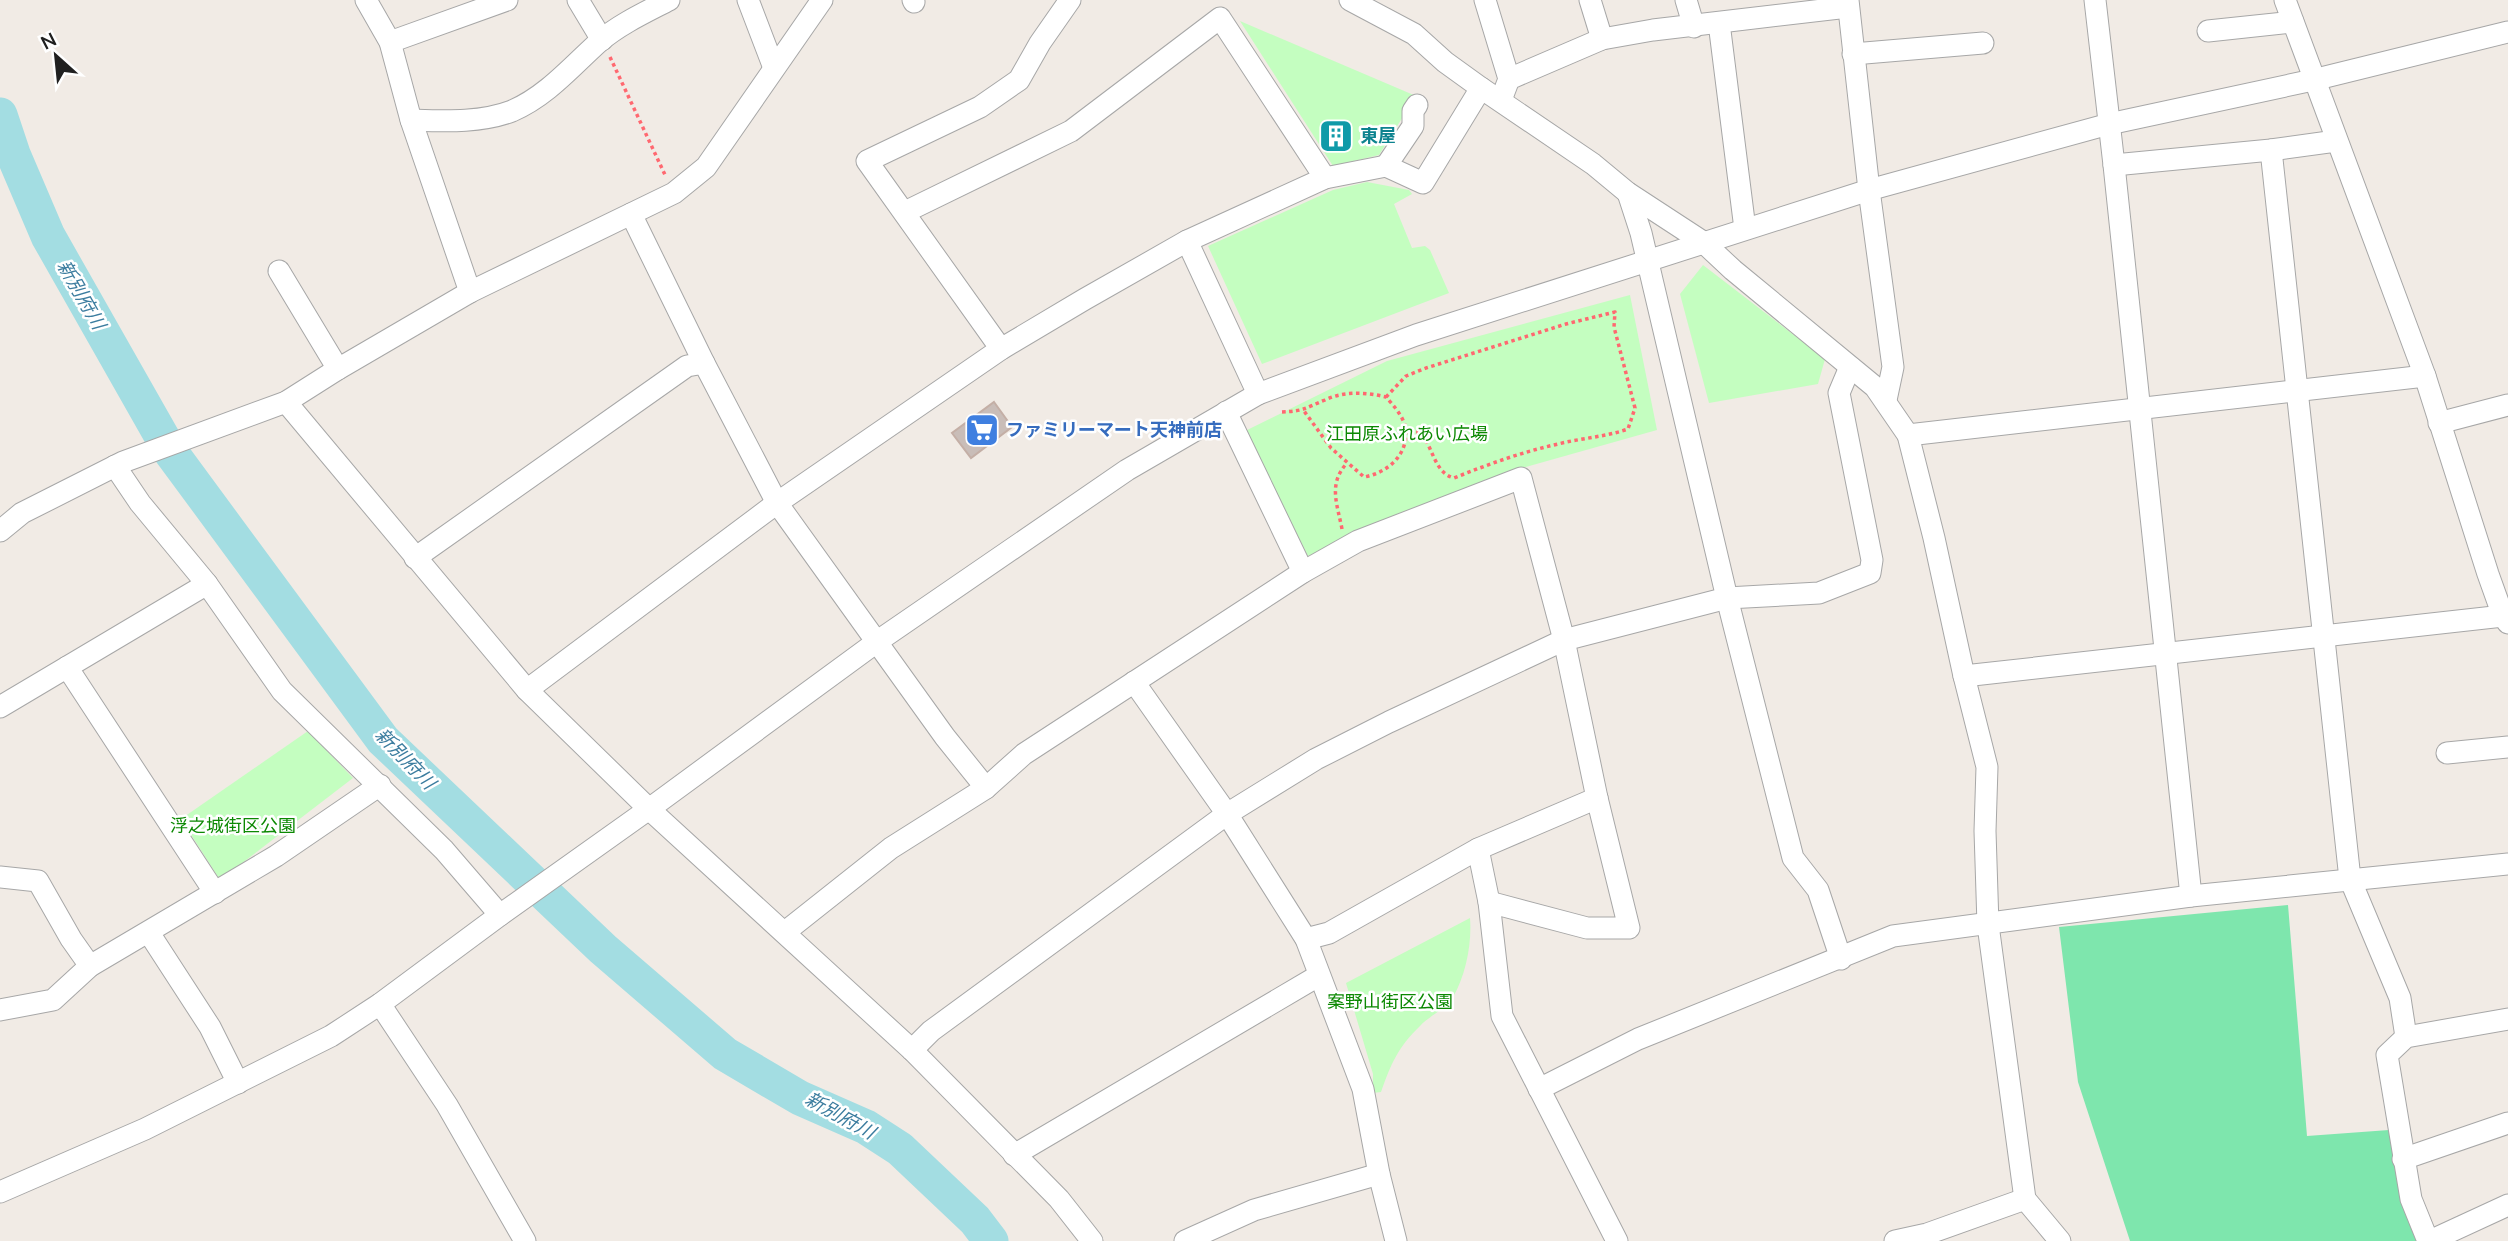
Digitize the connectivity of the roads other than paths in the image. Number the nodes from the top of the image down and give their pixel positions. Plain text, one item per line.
1 (366, 0) edge
2 (507, 0) edge
3 (578, 0) edge
4 (669, 0) edge
5 (748, 0) edge
6 (822, 0) edge
7 (1070, 0) edge
8 (1350, 0) edge
9 (1485, 0) edge
10 (1590, 0) edge
11 (1686, 0) edge
12 (2095, 0) edge
13 (2286, 0) edge
14 (1848, 3) edge
15 (1794, 6) edge
16 (1379, 8) edge
17 (2293, 22) junction
18 (1719, 23) junction
19 (1693, 27) junction
20 (2208, 31) dead end
21 (2508, 32) edge
22 (1602, 39) junction
23 (602, 40) junction
24 (390, 42) junction
25 (1983, 43) dead end
26 (1853, 54) junction
27 (774, 68) junction
28 (1509, 79) junction
29 (2313, 80) junction
30 (1481, 88) junction
31 (1501, 100) junction
32 (1417, 105) dead end
33 (411, 120) junction
34 (2109, 124) junction
35 (2336, 141) junction
36 (2271, 150) junction
37 (2114, 165) junction
38 (1386, 166) junction
39 (1325, 178) junction
40 (1869, 190) junction
41 (1628, 193) junction
42 (905, 212) junction
43 (631, 214) junction
44 (1745, 229) junction
45 (1187, 241) junction
46 (1703, 242) junction
47 (1647, 260) junction
48 (279, 271) dead end
49 (470, 292) junction
50 (1001, 349) junction
51 (704, 363) junction
52 (1850, 367) junction
53 (338, 369) junction
54 (2425, 376) junction
55 (2298, 391) junction
56 (1258, 394) junction
57 (1886, 400) junction
58 (281, 404) junction
59 (2508, 405) edge
60 (2138, 408) junction
61 (1226, 412) junction
62 (2439, 423) junction
63 (1908, 435) junction
64 (119, 464) junction
65 (777, 503) junction
66 (0, 531) edge
67 (415, 558) junction
68 (1303, 572) junction
69 (207, 584) junction
70 (1727, 598) junction
71 (2506, 619) edge
72 (2325, 637) junction
73 (1564, 640) junction
74 (878, 641) junction
75 (2166, 652) junction
76 (67, 667) junction
77 (1964, 676) junction
78 (1135, 682) junction
79 (527, 690) junction
80 (0, 707) edge
81 (2508, 747) edge
82 (2447, 754) dead end
83 (380, 785) junction
84 (986, 788) junction
85 (1598, 798) junction
86 (649, 809) junction
87 (1227, 814) junction
88 (1478, 849) junction
89 (2508, 864) edge
90 (0, 877) edge
91 (2350, 879) junction
92 (215, 893) junction
93 (2191, 896) junction
94 (1489, 902) junction
95 (500, 915) junction
96 (1988, 925) junction
97 (785, 932) junction
98 (149, 933) junction
99 (1306, 939) junction
100 (1841, 959) junction
101 (90, 966) junction
102 (1318, 976) junction
103 (380, 1004) junction
104 (0, 1010) edge
105 (2508, 1019) edge
106 (2406, 1037) junction
107 (912, 1050) junction
108 (238, 1083) junction
109 (1539, 1089) junction
110 (2508, 1122) edge
111 (1014, 1155) junction
112 (2403, 1159) junction
113 (1379, 1174) junction
114 (0, 1192) edge
115 (2025, 1199) junction
116 (2508, 1205) edge
117 (525, 1241) edge
118 (1092, 1241) edge
119 (1185, 1241) edge
120 (1396, 1241) edge
121 (1616, 1241) edge
122 (1895, 1241) edge
123 (2060, 1241) edge
124 (2429, 1241) edge

1 - 24 street
2 - 24 street
3 - 23 street
4 - 23 street
5 - 27 street
6 - 27 street
7 - 42 street
8 - 16 street
9 - 28 street
10 - 22 street
11 - 19 street
12 - 34 street
13 - 17 street
14 - 15 street
14 - 26 street
15 - 18 street
16 - 30 street
17 - 20 street
17 - 29 street
18 - 19 street
18 - 44 street
19 - 22 street
21 - 29 street
22 - 28 street
23 - 33 street
24 - 33 street
25 - 26 street
26 - 40 street
27 - 43 street
28 - 31 street
29 - 34 street
29 - 35 street
30 - 31 street
30 - 38 street
31 - 41 street
32 - 38 street
33 - 49 street
34 - 37 street
34 - 40 street
35 - 36 street
35 - 54 street
36 - 37 street
36 - 55 street
37 - 60 street
38 - 39 street
39 - 42 street
39 - 45 street
40 - 44 street
40 - 57 street
41 - 46 street
41 - 47 street
42 - 50 street
43 - 49 street
43 - 51 street
44 - 46 street
45 - 50 street
45 - 56 street
46 - 47 street
46 - 52 street
47 - 56 street
47 - 70 street
48 - 53 street
49 - 53 street
50 - 65 street
51 - 65 street
51 - 67 street
52 - 57 street
52 - 70 street
53 - 58 street
54 - 55 street
54 - 62 street
55 - 60 street
55 - 72 street
56 - 61 street
57 - 63 street
58 - 64 street
58 - 67 street
59 - 62 street
60 - 63 street
60 - 75 street
61 - 68 street
61 - 74 street
62 - 71 street
63 - 77 street
64 - 66 street
64 - 69 street
65 - 74 street
65 - 79 street
67 - 79 street
68 - 73 street
68 - 78 street
69 - 76 street
69 - 83 street
70 - 73 street
70 - 100 street
71 - 72 street
72 - 75 street
72 - 91 street
73 - 85 street
73 - 87 street
74 - 84 street
74 - 86 street
75 - 77 street
75 - 93 street
76 - 80 street
76 - 92 street
77 - 96 street
78 - 84 street
78 - 87 street
79 - 86 street
81 - 82 street
83 - 92 street
83 - 95 street
84 - 97 street
85 - 88 street
85 - 94 street
86 - 95 street
86 - 97 street
87 - 99 street
87 - 107 street
88 - 94 street
88 - 99 street
89 - 91 street
90 - 101 street
91 - 93 street
91 - 106 street
92 - 98 street
93 - 96 street
94 - 109 street
95 - 103 street
96 - 100 street
96 - 115 street
97 - 107 street
98 - 101 street
98 - 108 street
99 - 102 street
100 - 109 street
101 - 104 street
102 - 111 street
102 - 113 street
103 - 108 street
103 - 117 street
105 - 106 street
106 - 112 street
107 - 111 street
108 - 114 street
109 - 121 street
110 - 112 street
111 - 118 street
112 - 124 street
113 - 119 street
113 - 120 street
115 - 122 street
115 - 123 street
116 - 124 street

